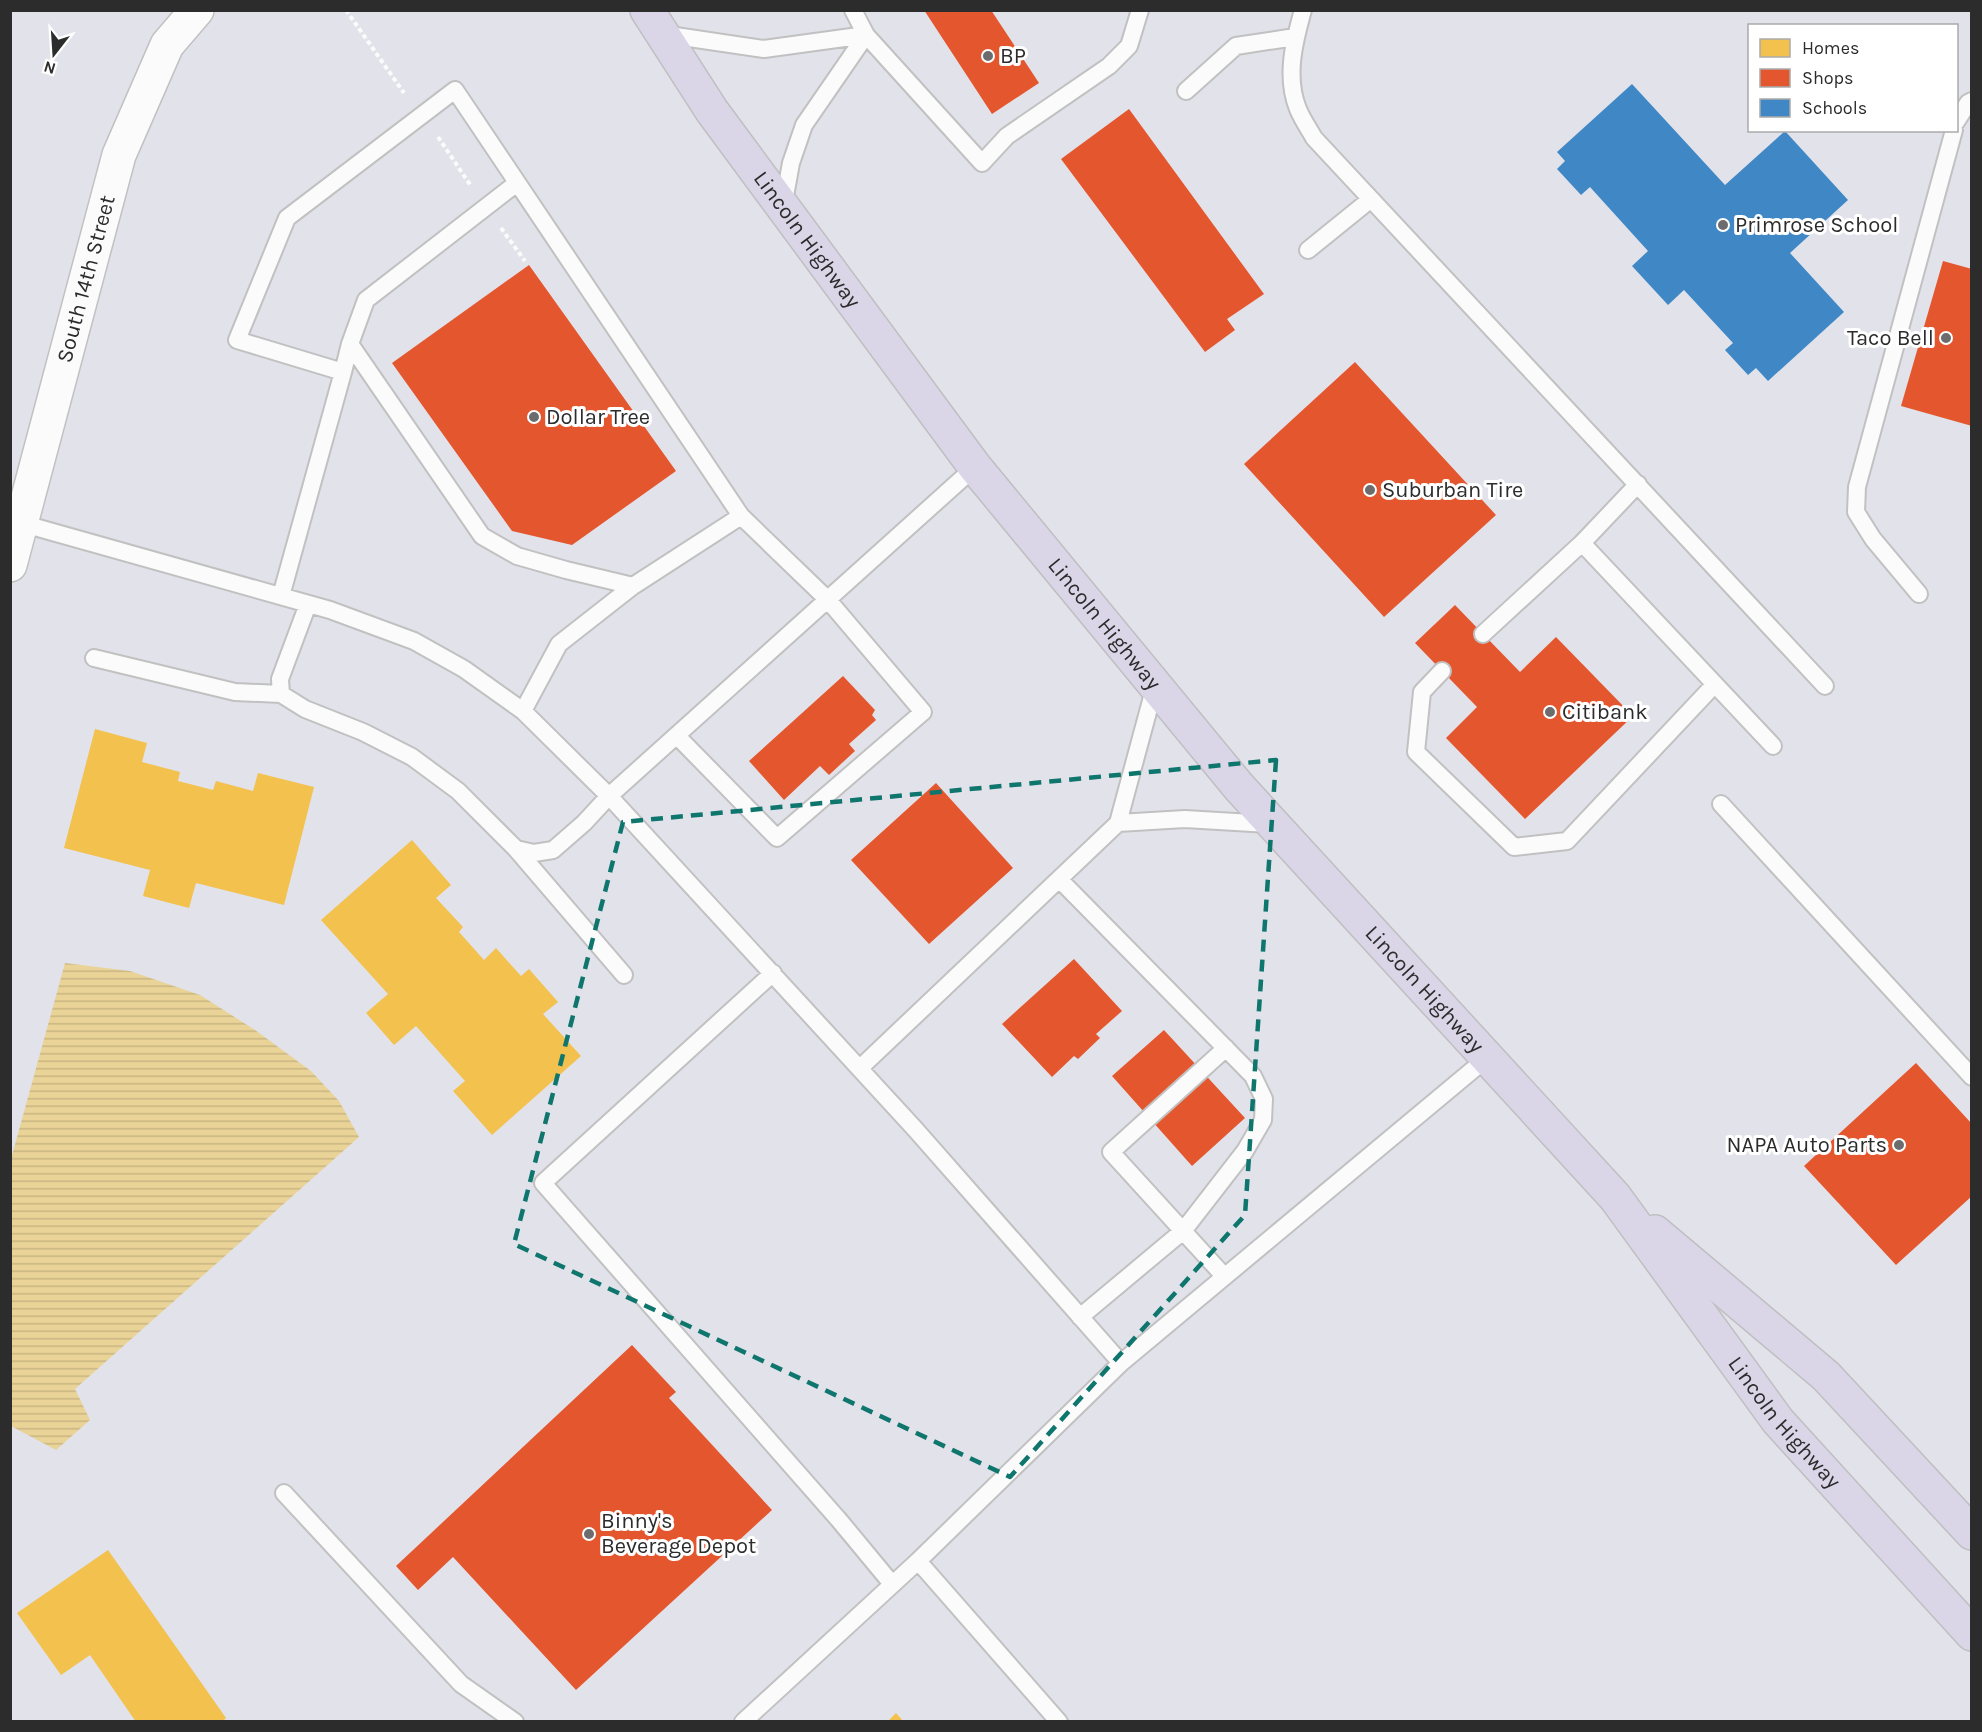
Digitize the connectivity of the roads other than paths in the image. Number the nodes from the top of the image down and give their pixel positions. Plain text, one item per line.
1 (197, 10) edge
2 (853, 10) edge
3 (1140, 10) edge
4 (1303, 10) edge
5 (654, 22) edge
6 (866, 35) junction
7 (1295, 37) junction
8 (1186, 91) dead end
9 (1971, 101) edge
10 (1958, 119) edge
11 (1953, 132) edge
12 (517, 183) junction
13 (1371, 199) junction
14 (783, 207) junction
15 (1308, 250) dead end
16 (350, 344) junction
17 (343, 372) junction
18 (975, 467) junction
19 (1638, 484) junction
20 (741, 516) junction
21 (16, 521) edge
22 (1582, 543) junction
23 (10, 565) edge
24 (633, 586) junction
25 (1919, 594) dead end
26 (281, 596) junction
27 (828, 600) junction
28 (308, 604) junction
29 (1484, 634) dead end
30 (94, 658) dead end
31 (1442, 671) dead end
32 (1715, 684) junction
33 (1155, 686) junction
34 (1825, 686) dead end
35 (281, 694) junction
36 (523, 711) junction
37 (676, 736) junction
38 (1773, 746) dead end
39 (609, 796) junction
40 (1721, 804) dead end
41 (1119, 823) junction
42 (1273, 824) junction
43 (516, 849) junction
44 (1059, 879) junction
45 (772, 973) junction
46 (624, 975) dead end
47 (1226, 1048) junction
48 (1487, 1058) junction
49 (860, 1068) junction
50 (1971, 1077) edge
51 (1615, 1197) junction
52 (1183, 1231) junction
53 (1224, 1276) junction
54 (1080, 1317) junction
55 (1121, 1363) junction
56 (284, 1493) dead end
57 (1971, 1533) edge
58 (918, 1562) junction
59 (892, 1584) junction
60 (1971, 1634) edge
61 (515, 1722) edge
62 (743, 1722) edge
63 (1059, 1722) edge

1 - 21 street, South 14th Street
2 - 6 lane
3 - 6 lane
4 - 7 lane
5 - 6 lane
5 - 14 main road, Lincoln Highway
6 - 14 lane
7 - 8 lane
7 - 13 lane
9 - 10 lane
11 - 25 lane
12 - 16 lane
12 - 17 lane
12 - 20 lane
13 - 15 lane
13 - 19 lane
14 - 18 main road, Lincoln Highway
16 - 17 lane
16 - 24 lane
17 - 26 lane
18 - 27 lane
18 - 33 main road, Lincoln Highway
19 - 22 lane
19 - 34 lane
20 - 24 lane
20 - 27 lane
21 - 23 street, South 14th Street
21 - 26 lane
22 - 29 lane
22 - 32 lane
24 - 36 lane
26 - 28 lane
27 - 37 lane
27 - 37 lane
28 - 35 lane
28 - 36 lane
30 - 35 lane
31 - 32 lane
32 - 38 lane
33 - 41 lane
33 - 42 main road, Lincoln Highway
35 - 43 lane
36 - 39 lane
37 - 39 lane
39 - 43 lane
39 - 45 lane
40 - 50 lane
41 - 42 lane
41 - 44 lane
42 - 48 main road, Lincoln Highway
43 - 46 lane
44 - 47 lane
44 - 49 lane
45 - 49 lane
45 - 59 lane
47 - 52 lane
47 - 52 lane
48 - 51 main road, Lincoln Highway
48 - 53 lane
49 - 54 lane
51 - 57 main road, Lincoln Highway
51 - 60 main road, Lincoln Highway
52 - 53 lane
52 - 54 lane
53 - 55 lane
54 - 55 lane
55 - 58 lane
56 - 61 lane
58 - 59 lane
58 - 63 lane
59 - 62 lane

